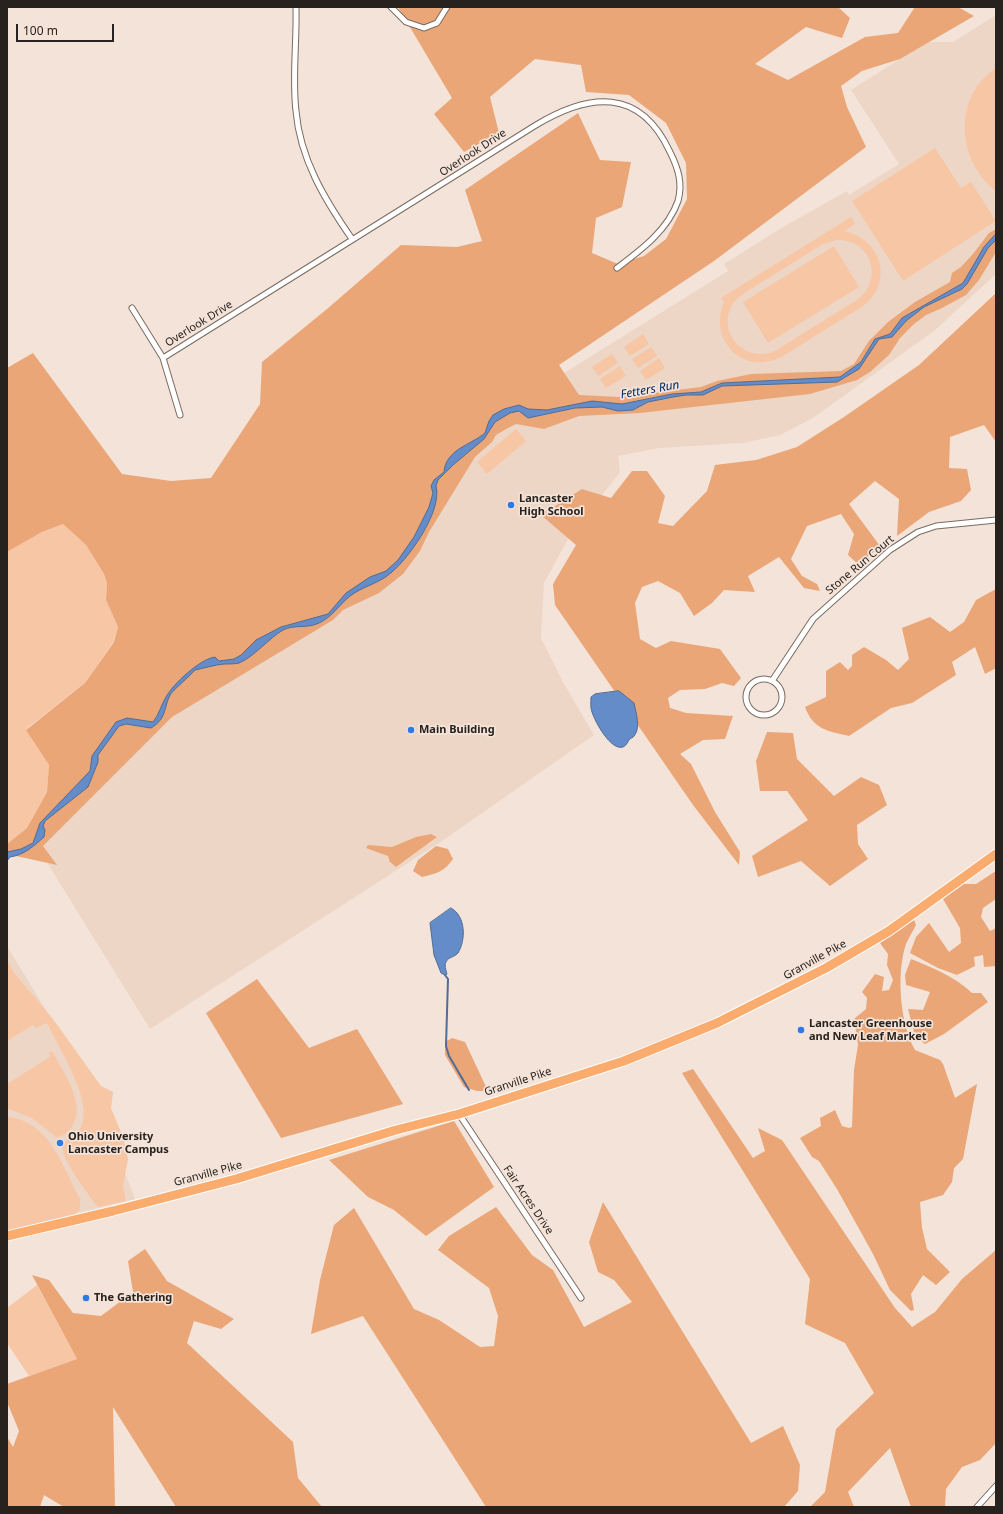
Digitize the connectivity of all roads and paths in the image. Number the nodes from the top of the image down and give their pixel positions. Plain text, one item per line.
1 (296, 7) edge
2 (391, 7) edge
3 (447, 7) edge
4 (352, 239) junction
5 (617, 268) dead end
6 (132, 308) dead end
7 (163, 358) junction
8 (180, 415) dead end
9 (996, 520) edge
10 (772, 681) junction
11 (996, 854) edge
12 (459, 1114) junction
13 (7, 1236) edge
14 (581, 1298) dead end
15 (996, 1486) edge
16 (977, 1507) edge

1 - 4 street
2 - 3 street
4 - 5 street, Overlook Drive
4 - 7 street, Overlook Drive
6 - 7 street
7 - 8 street
9 - 10 street, Stone Run Court
10 - 10 street
11 - 12 highway, Granville Pike
12 - 13 highway, Granville Pike
12 - 14 street, Fair Acres Drive
15 - 16 street

